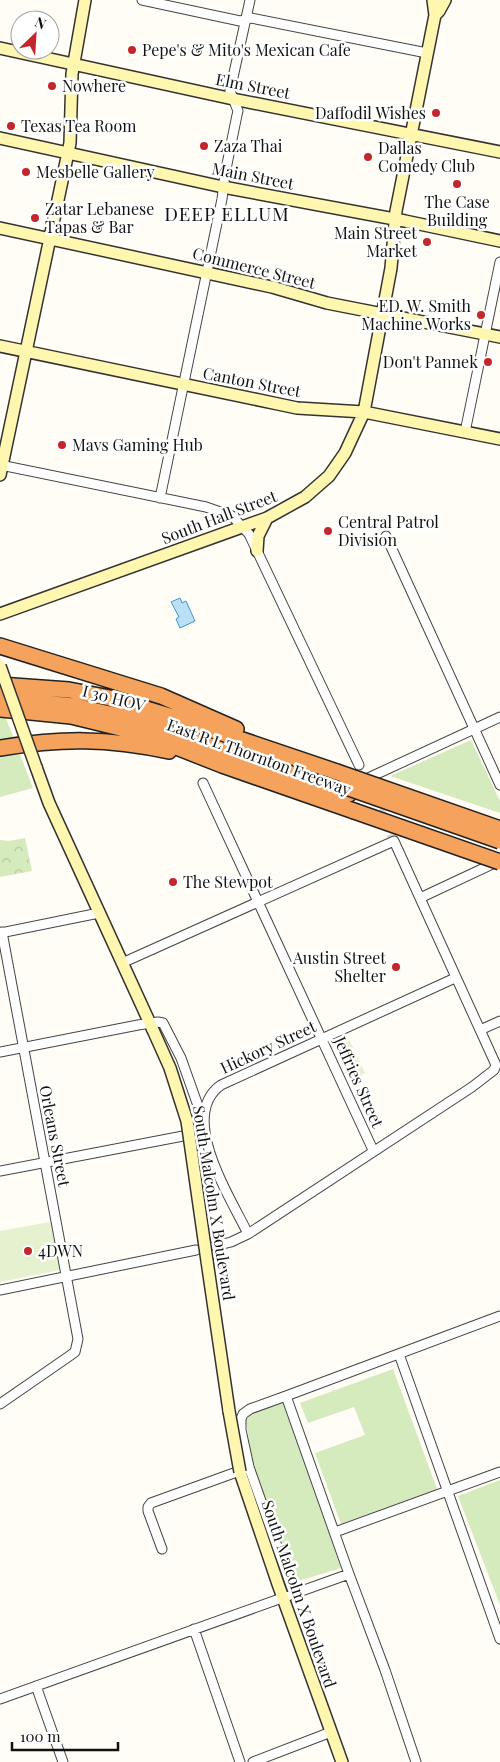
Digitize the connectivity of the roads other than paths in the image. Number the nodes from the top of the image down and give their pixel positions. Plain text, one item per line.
1 (85, 0) edge
2 (142, 0) edge
3 (250, 0) edge
4 (433, 0) edge
5 (445, 0) edge
6 (435, 15) junction
7 (246, 19) junction
8 (0, 48) edge
9 (427, 53) junction
10 (73, 65) junction
11 (233, 99) junction
12 (411, 133) junction
13 (0, 138) edge
14 (500, 152) edge
15 (68, 153) junction
16 (223, 187) junction
17 (395, 219) junction
18 (0, 228) edge
19 (49, 238) junction
20 (500, 241) edge
21 (500, 262) edge
22 (206, 272) junction
23 (382, 314) junction
24 (485, 334) junction
25 (500, 338) edge
26 (0, 346) edge
27 (26, 352) junction
28 (183, 385) junction
29 (364, 412) junction
30 (465, 432) junction
31 (500, 439) edge
32 (1, 468) edge
33 (160, 498) junction
34 (268, 518) junction
35 (244, 527) junction
36 (386, 536) dead end
37 (257, 551) junction
38 (0, 614) edge
39 (0, 646) edge
40 (0, 666) edge
41 (0, 685) edge
42 (0, 694) edge
43 (0, 699) edge
44 (0, 709) edge
45 (500, 718) edge
46 (475, 729) junction
47 (29, 743) junction
48 (0, 748) edge
49 (0, 758) edge
50 (301, 759) junction
51 (222, 765) junction
52 (359, 765) dead end
53 (366, 779) dead end
54 (203, 782) dead end
55 (500, 785) edge
56 (347, 790) junction
57 (500, 829) edge
58 (500, 841) edge
59 (500, 847) edge
60 (500, 861) edge
61 (420, 898) junction
62 (258, 902) junction
63 (99, 913) junction
64 (1, 932) edge
65 (122, 963) junction
66 (456, 978) junction
67 (500, 1021) edge
68 (152, 1026) junction
69 (480, 1030) junction
70 (323, 1038) junction
71 (23, 1048) junction
72 (0, 1052) edge
73 (203, 1119) junction
74 (204, 1132) junction
75 (373, 1150) junction
76 (45, 1162) junction
77 (0, 1171) edge
78 (248, 1234) junction
79 (215, 1246) dead end
80 (196, 1250) dead end
81 (67, 1276) junction
82 (0, 1290) edge
83 (500, 1316) edge
84 (399, 1354) junction
85 (286, 1396) junction
86 (0, 1404) edge
87 (249, 1467) junction
88 (500, 1472) edge
89 (447, 1491) junction
90 (335, 1532) junction
91 (162, 1549) dead end
92 (349, 1574) junction
93 (289, 1596) junction
94 (194, 1629) junction
95 (500, 1639) edge
96 (36, 1686) junction
97 (0, 1699) edge
98 (331, 1732) junction
99 (63, 1762) edge
100 (240, 1762) edge
101 (252, 1762) edge
102 (342, 1762) edge
103 (416, 1762) edge

1 - 10 street
2 - 7 street
3 - 7 street
4 - 6 street
5 - 6 street
6 - 9 street, South Hall Street
7 - 9 street
7 - 11 street
8 - 10 street, Elm Street
9 - 12 street, South Hall Street
10 - 11 street, Elm Street
10 - 15 street
11 - 12 street, Elm Street
11 - 16 street
12 - 14 street, Elm Street
12 - 17 street, South Hall Street
13 - 15 street, Main Street
15 - 16 street, Main Street
15 - 19 street
16 - 17 street, Main Street
16 - 22 street
17 - 20 street, Main Street
17 - 23 street, South Hall Street
18 - 19 street, Commerce Street
19 - 22 street, Commerce Street
19 - 27 street
21 - 24 street
22 - 23 street, Commerce Street
22 - 28 street
23 - 24 street, Commerce Street
23 - 29 street, South Hall Street
24 - 25 street, Commerce Street
24 - 30 street
26 - 27 street, Canton Street
27 - 28 street, Canton Street
27 - 32 street
28 - 29 street, Canton Street
28 - 33 street
29 - 30 street, Canton Street
29 - 34 street, South Hall Street
30 - 31 street, Canton Street
32 - 33 street
33 - 35 street
34 - 35 street, South Hall Street
34 - 37 street
35 - 37 street
35 - 38 street, South Hall Street
36 - 46 street
37 - 52 street
39 - 50 highway
40 - 63 street, South Malcolm X Boulevard, bridge
41 - 50 highway, East R L Thornton Freeway
42 - 56 highway, I 30 HOV
43 - 56 highway, I 30 HOV
44 - 51 highway, East R L Thornton Freeway
45 - 46 street
46 - 53 street
46 - 55 street
47 - 48 highway
47 - 49 highway
47 - 51 highway
50 - 57 highway, East R L Thornton Freeway, bridge
51 - 60 highway, East R L Thornton Freeway, bridge
54 - 62 street, Jeffries Street
56 - 58 highway, I 30 HOV, bridge
56 - 59 highway, I 30 HOV
60 - 61 street
61 - 62 street
61 - 66 street
62 - 65 street
62 - 70 street, Jeffries Street
63 - 64 street
63 - 65 street, South Malcolm X Boulevard
64 - 71 street, Orleans Street
65 - 68 street, South Malcolm X Boulevard
66 - 69 street
66 - 70 street, Hickory Street
67 - 69 street
68 - 71 street
68 - 73 street
68 - 93 street, South Malcolm X Boulevard, bridge
69 - 75 street
70 - 73 street, Hickory Street
70 - 75 street, Jeffries Street
71 - 72 street
71 - 76 street, Orleans Street
73 - 74 street, Hickory Street
74 - 76 street
74 - 78 street, Hickory Street
75 - 78 street
76 - 77 street
76 - 81 street, Orleans Street
78 - 79 street
80 - 81 street
81 - 82 street
81 - 86 street, Orleans Street
83 - 84 street
84 - 85 street
84 - 89 street
85 - 87 street
85 - 90 street
87 - 91 street
87 - 93 street
88 - 89 street
89 - 90 street
89 - 95 street
90 - 92 street
92 - 93 street
92 - 103 street
93 - 94 street
93 - 98 street, South Malcolm X Boulevard
94 - 96 street
94 - 100 street
96 - 97 street
96 - 99 street
98 - 101 street
98 - 102 street, South Malcolm X Boulevard

